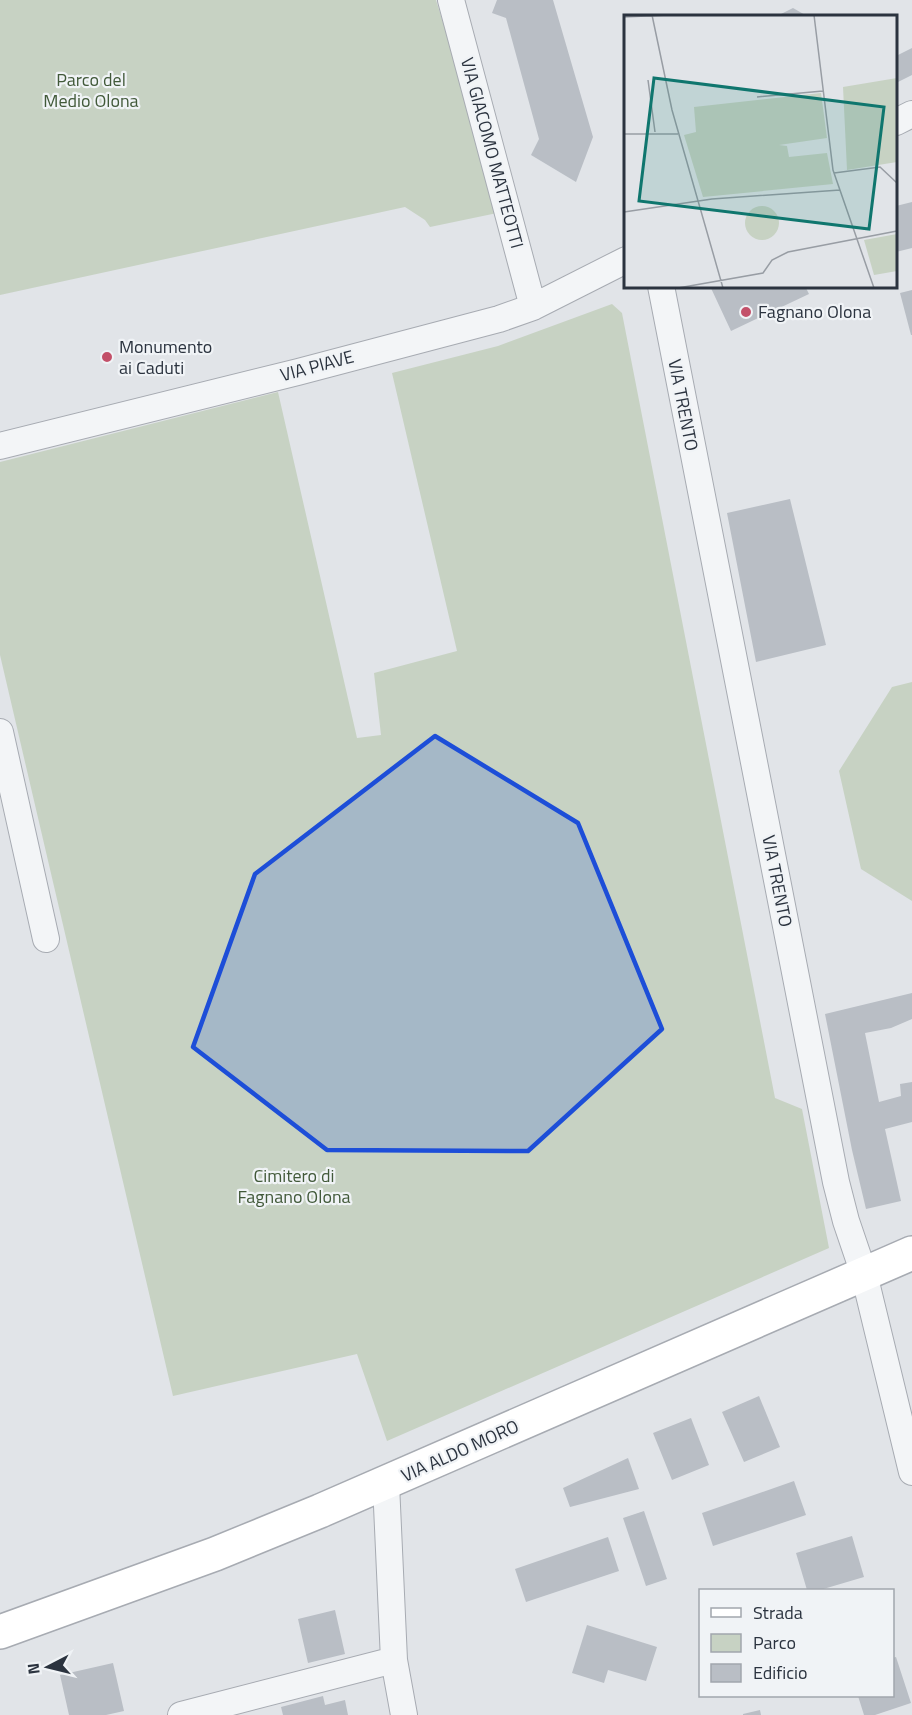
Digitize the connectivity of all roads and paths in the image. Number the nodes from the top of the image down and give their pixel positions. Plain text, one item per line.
1 (451, 0) edge
2 (912, 114) edge
3 (897, 122) edge
4 (624, 262) edge
5 (661, 288) edge
6 (533, 307) junction
7 (0, 446) edge
8 (0, 732) edge
9 (46, 939) dead end
10 (912, 1253) edge
11 (864, 1274) junction
12 (912, 1472) edge
13 (386, 1484) junction
14 (0, 1632) edge
15 (394, 1660) junction
16 (181, 1715) edge
17 (404, 1715) edge

1 - 6 street, VIA GIACOMO MATTEOTTI
2 - 3 street
4 - 6 street, VIA PIAVE
5 - 11 street, VIA TRENTO
6 - 7 street, VIA PIAVE
8 - 9 street
10 - 11 main road, VIA ALDO MORO
11 - 12 street, VIA TRENTO
11 - 13 main road, VIA ALDO MORO
13 - 14 main road, VIA ALDO MORO
13 - 15 street
15 - 16 street
15 - 17 street

